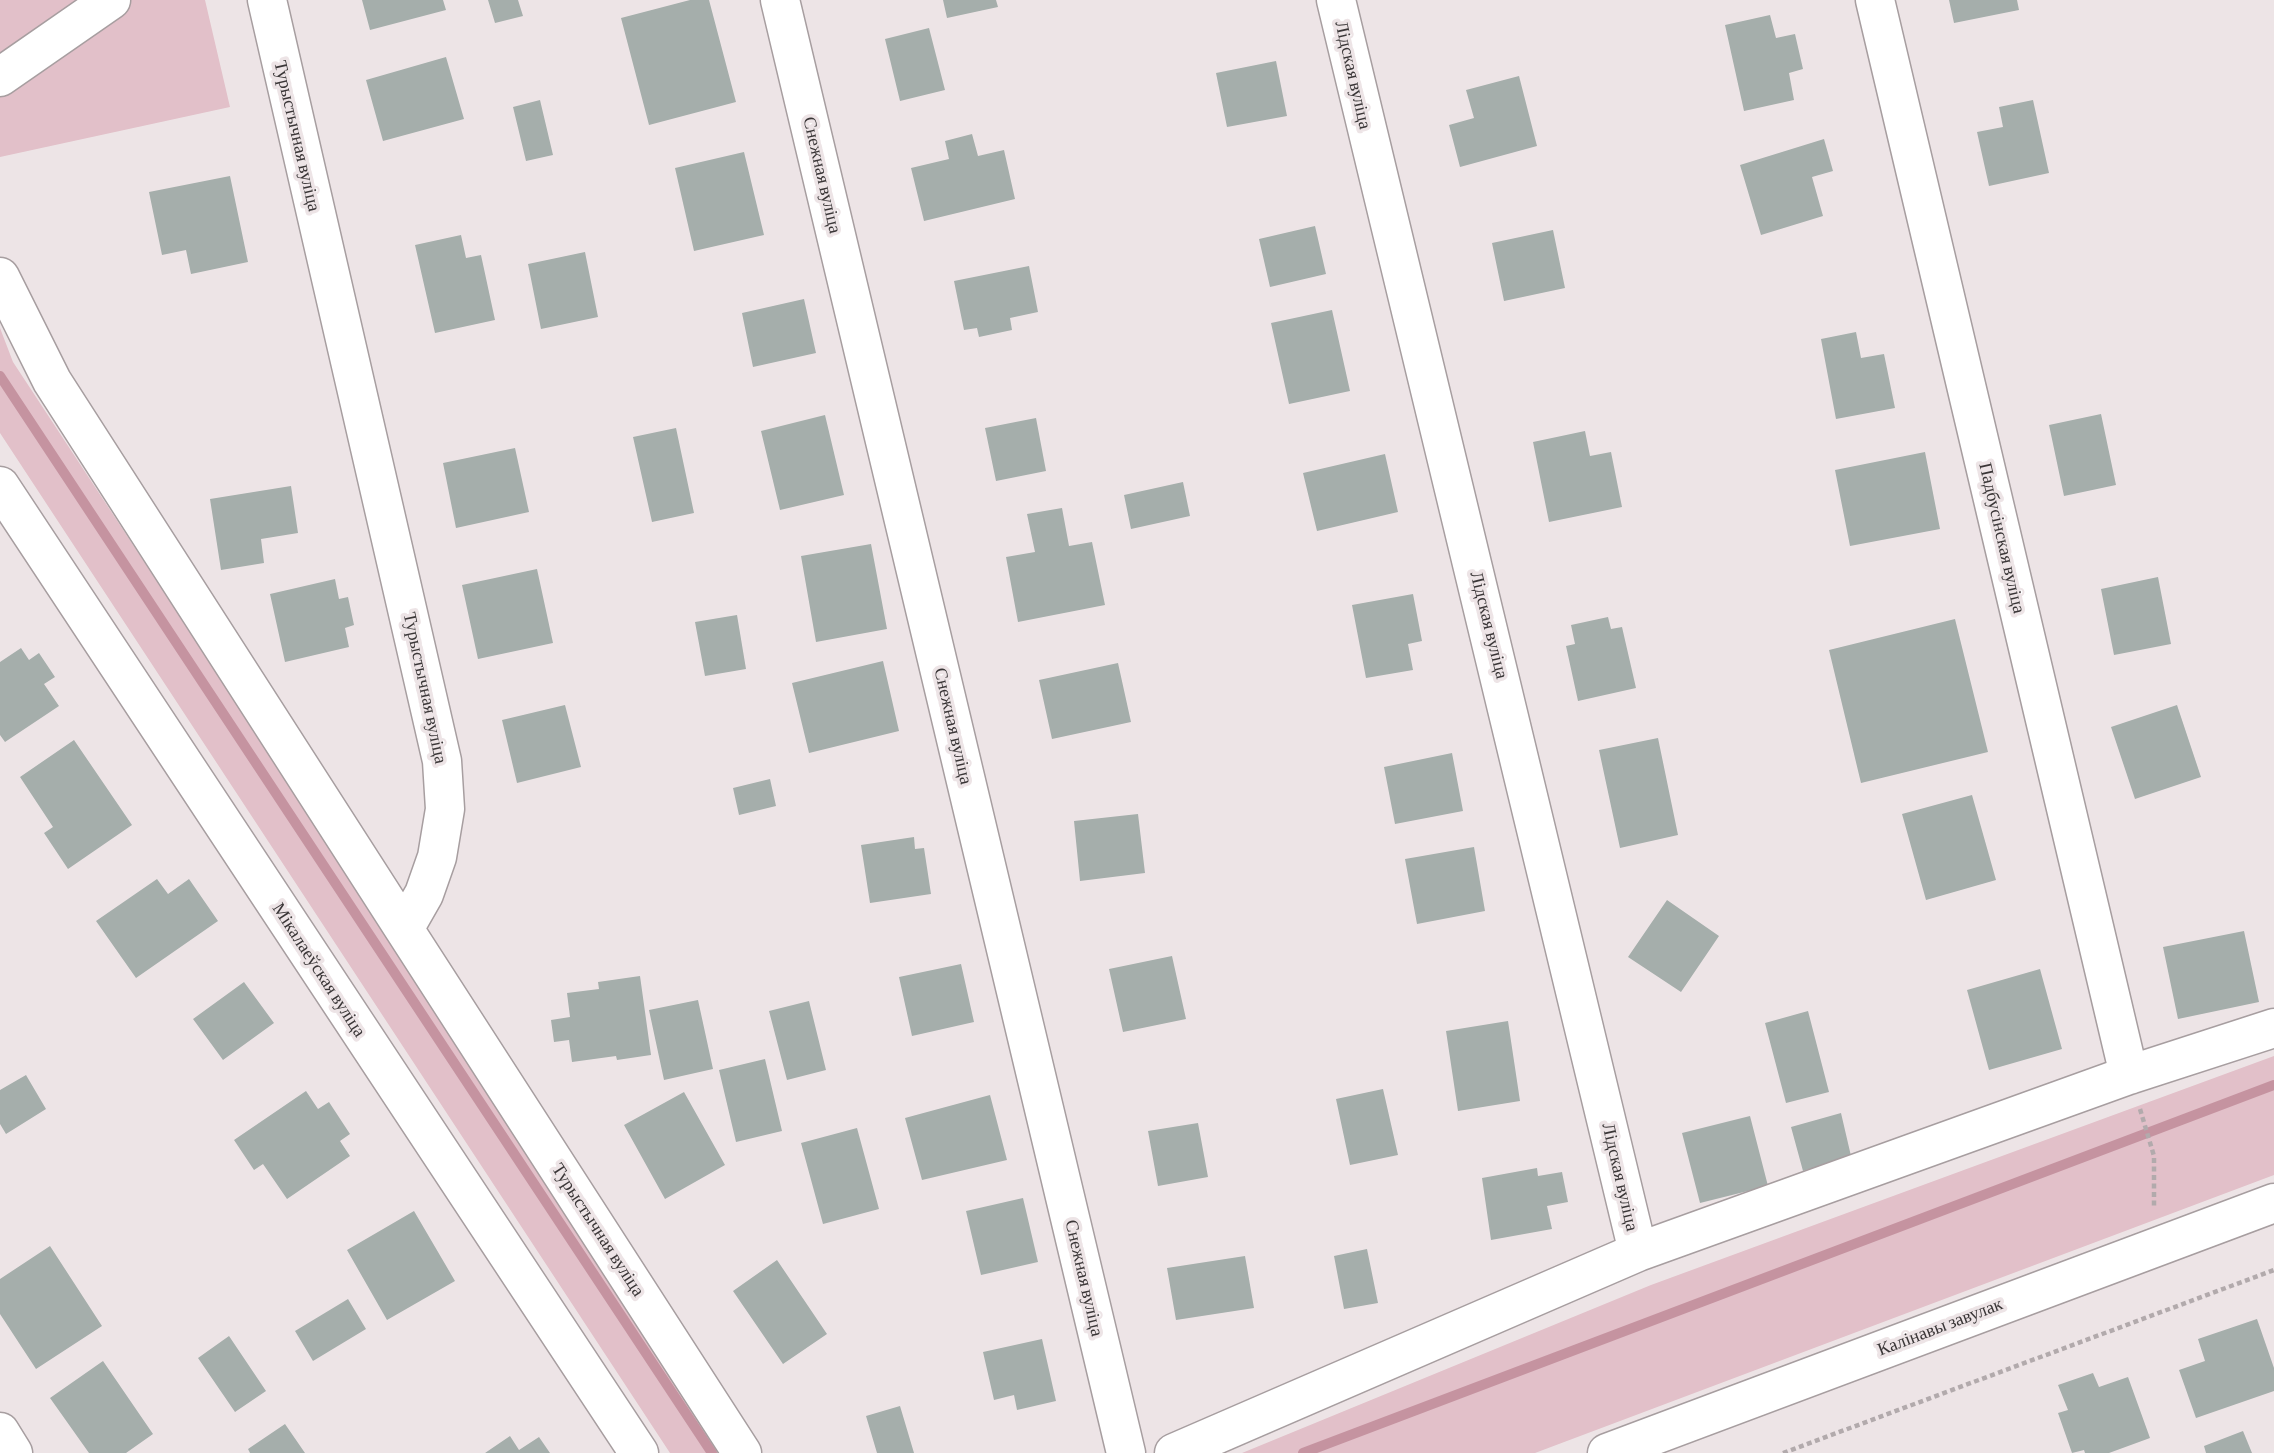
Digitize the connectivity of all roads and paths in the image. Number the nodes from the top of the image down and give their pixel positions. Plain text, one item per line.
1 (111, 0) edge
2 (267, 0) edge
3 (780, 0) edge
4 (1336, 0) edge
5 (1875, 0) edge
6 (0, 77) edge
7 (0, 277) edge
8 (0, 486) edge
9 (404, 929) junction
10 (2274, 1028) edge
11 (2129, 1075) junction
12 (2142, 1116) dead end
13 (2274, 1203) edge
14 (2155, 1246) junction
15 (1638, 1252) junction
16 (2274, 1269) edge
17 (0, 1433) edge
18 (13, 1453) edge
19 (639, 1453) edge
20 (742, 1453) edge
21 (1126, 1453) edge
22 (1174, 1453) edge
23 (1607, 1453) edge
24 (1783, 1453) edge

1 - 6 street
2 - 9 street, Турыстычная вуліца
3 - 21 street, Снежная вуліца
4 - 15 street, Лідская вуліца
5 - 11 street, Падбусінская вуліца
7 - 9 street
8 - 19 street, Мікалаеўская вуліца
9 - 20 street, Турыстычная вуліца
10 - 11 street
11 - 15 street
12 - 14 path
13 - 14 street, Калінавы завулак
14 - 23 street, Калінавы завулак
15 - 22 street
16 - 24 path
17 - 18 street

